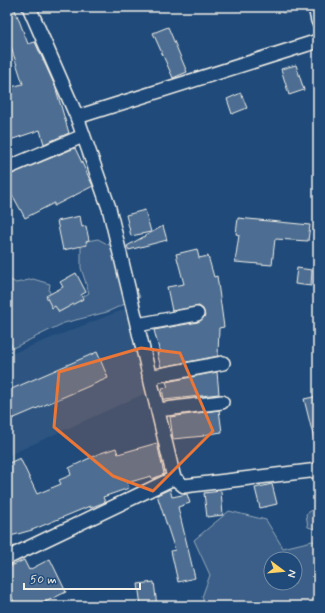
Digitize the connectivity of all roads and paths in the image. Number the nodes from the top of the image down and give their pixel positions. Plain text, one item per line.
1 (29, 7) edge
2 (315, 7) edge
3 (318, 21) edge
4 (318, 41) edge
5 (77, 117) junction
6 (83, 136) junction
7 (7, 168) edge
8 (197, 314) dead end
9 (137, 326) junction
10 (223, 363) dead end
11 (150, 377) junction
12 (222, 402) dead end
13 (158, 410) junction
14 (318, 470) edge
15 (174, 478) junction
16 (7, 558) edge

1 - 5 street
2 - 3 street
4 - 5 street
5 - 6 street
6 - 7 street
6 - 9 street
8 - 9 street
9 - 11 street
10 - 11 street
11 - 13 street
12 - 13 street
13 - 15 street
14 - 15 street
15 - 16 street

